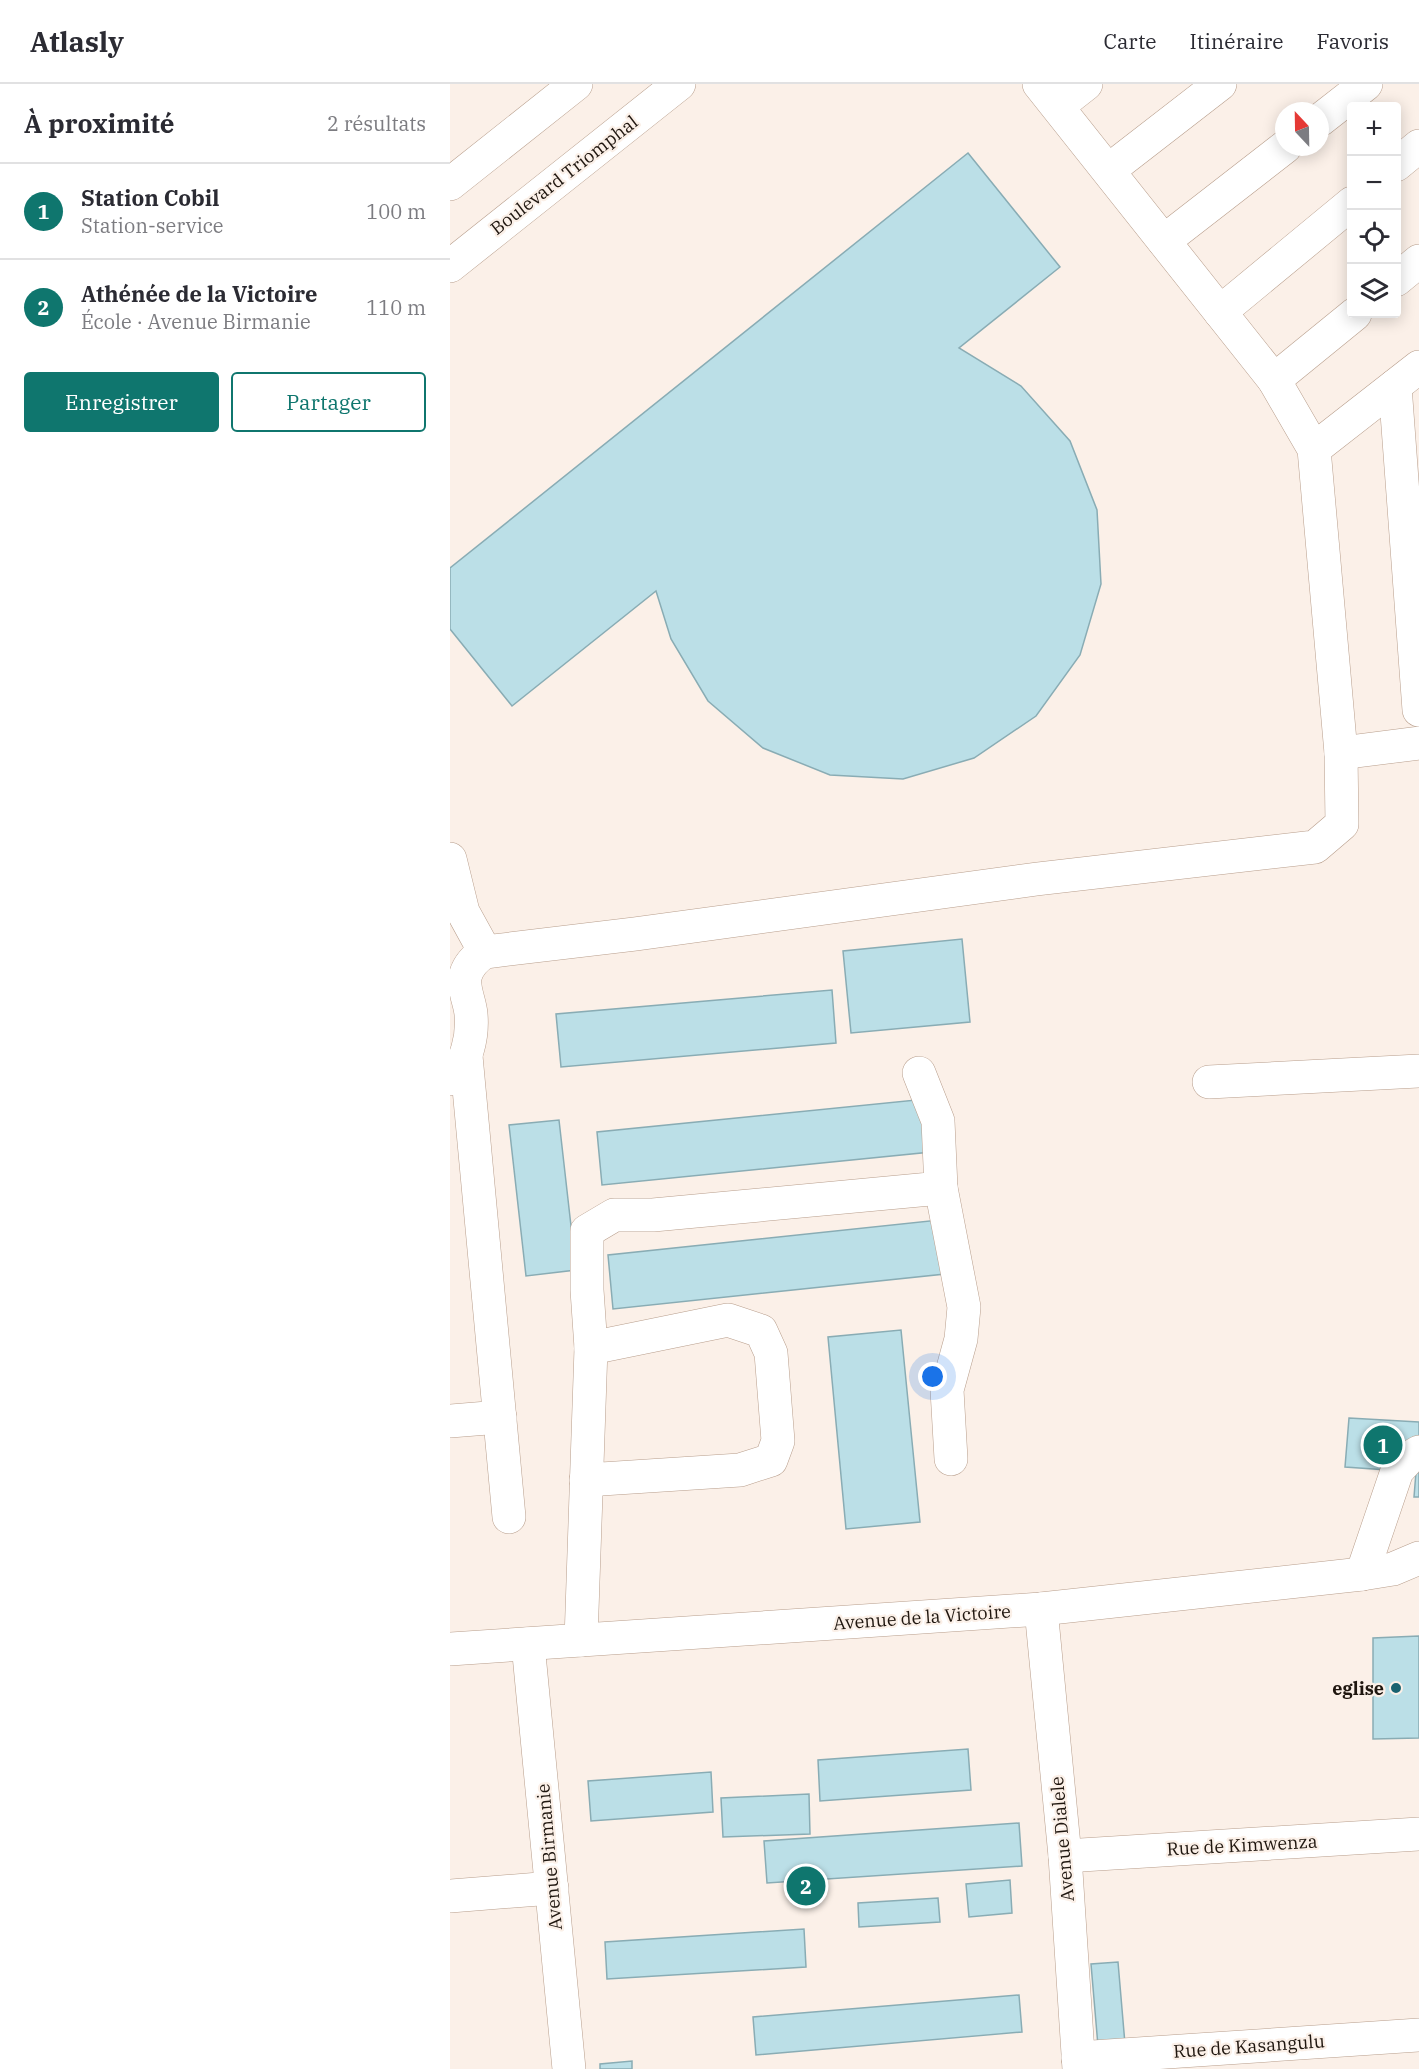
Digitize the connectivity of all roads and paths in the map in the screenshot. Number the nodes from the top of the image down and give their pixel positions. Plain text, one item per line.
1 (576, 84) edge
2 (679, 84) edge
3 (1086, 84) edge
4 (1220, 84) edge
5 (1366, 84) edge
6 (1048, 95) edge
7 (1329, 113) edge
8 (1419, 146) edge
9 (1275, 155) edge
10 (1401, 161) edge
11 (1109, 170) junction
12 (450, 184) edge
13 (1347, 206) edge
14 (1164, 241) junction
15 (1419, 261) edge
16 (450, 266) edge
17 (1401, 276) edge
18 (1220, 312) junction
19 (1350, 318) edge
20 (1407, 376) edge
21 (1274, 380) junction
22 (1314, 449) junction
23 (1419, 710) edge
24 (1419, 743) edge
25 (1341, 753) junction
26 (450, 859) edge
27 (485, 952) junction
28 (458, 1068) edge
29 (1419, 1071) edge
30 (919, 1073) dead end
31 (1209, 1082) dead end
32 (941, 1188) junction
33 (591, 1347) junction
34 (500, 1417) junction
35 (450, 1421) edge
36 (1419, 1452) edge
37 (951, 1459) dead end
38 (586, 1480) junction
39 (509, 1517) dead end
40 (1398, 1569) edge
41 (1041, 1609) junction
42 (581, 1640) junction
43 (528, 1644) junction
44 (450, 1649) edge
45 (1419, 1834) edge
46 (1065, 1856) junction
47 (552, 1888) junction
48 (450, 1896) edge
49 (1419, 2036) edge
50 (1079, 2063) edge
51 (569, 2069) edge

1 - 12 main road
2 - 16 main road, Boulevard Triomphal
3 - 6 main road
4 - 11 main road
5 - 7 main road
6 - 11 main road
8 - 10 main road
9 - 14 main road
11 - 14 main road
13 - 18 main road
14 - 18 main road
15 - 17 main road
18 - 21 main road
19 - 21 main road
20 - 22 main road
20 - 23 main road
21 - 22 main road
22 - 25 main road
24 - 25 main road
25 - 27 main road
26 - 27 main road
27 - 28 main road
28 - 34 main road
29 - 31 main road
30 - 32 main road
32 - 33 main road
32 - 37 main road
33 - 38 main road
33 - 38 main road
34 - 35 main road
34 - 39 main road
36 - 40 main road
38 - 42 main road
40 - 41 main road, Avenue de la Victoire
41 - 42 main road, Avenue de la Victoire
41 - 46 main road, Avenue Dialele
42 - 43 main road, Avenue de la Victoire
43 - 44 main road, Avenue de la Victoire
43 - 47 main road, Avenue Birmanie
45 - 46 main road, Rue de Kimwenza
46 - 50 main road, Avenue Dialele
47 - 48 main road
47 - 51 main road, Avenue Birmanie
49 - 50 main road, Rue de Kasangulu

